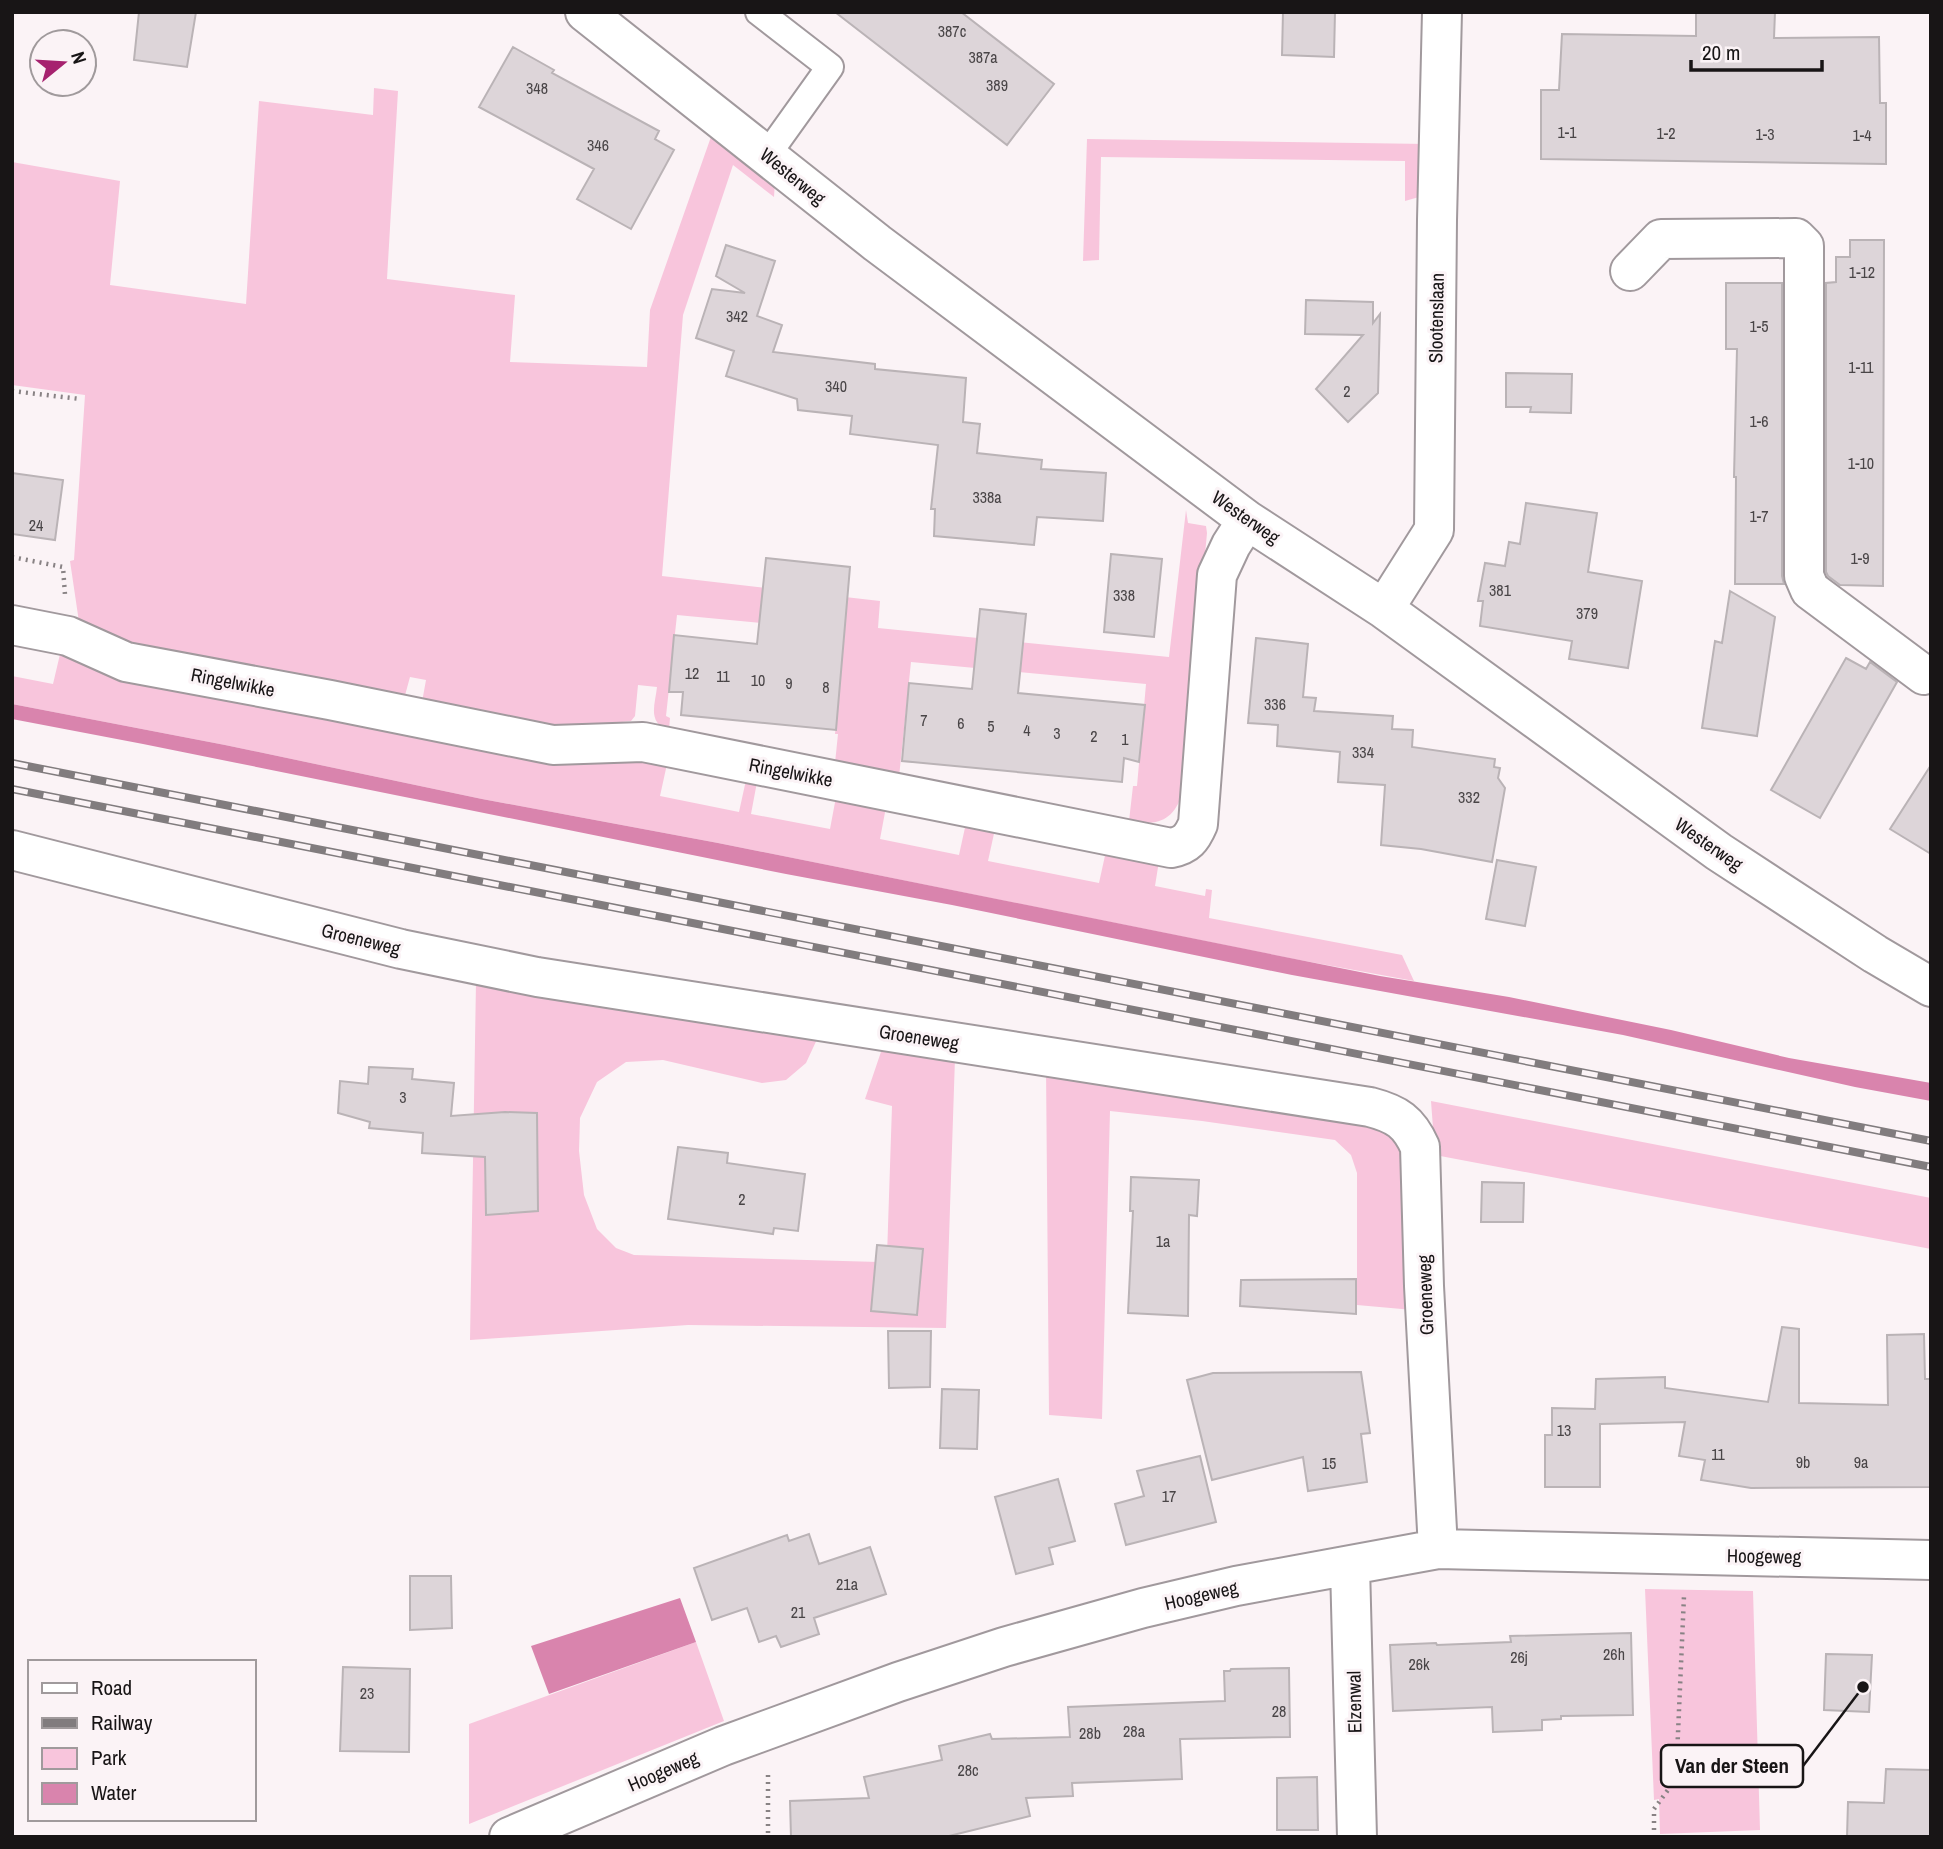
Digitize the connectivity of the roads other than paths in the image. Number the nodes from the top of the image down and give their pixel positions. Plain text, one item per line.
1 (585, 12) edge
2 (759, 12) edge
3 (1442, 12) edge
4 (767, 155) junction
5 (1630, 271) dead end
6 (1247, 520) junction
7 (1384, 609) junction
8 (12, 625) edge
9 (1924, 675) dead end
10 (12, 850) edge
11 (1931, 987) edge
12 (1438, 1549) junction
13 (1931, 1560) edge
14 (1350, 1566) junction
15 (509, 1837) edge
16 (1357, 1837) edge

1 - 4 street, Westerweg
2 - 4 lane
3 - 7 street, Slootenslaan
4 - 6 street, Westerweg
5 - 9 street
6 - 7 street, Westerweg
6 - 8 street, Ringelwikke
7 - 11 street, Westerweg
10 - 12 street, Groeneweg
12 - 13 street, Hoogeweg
12 - 14 street, Hoogeweg
14 - 15 street, Hoogeweg
14 - 16 street, Elzenwal

